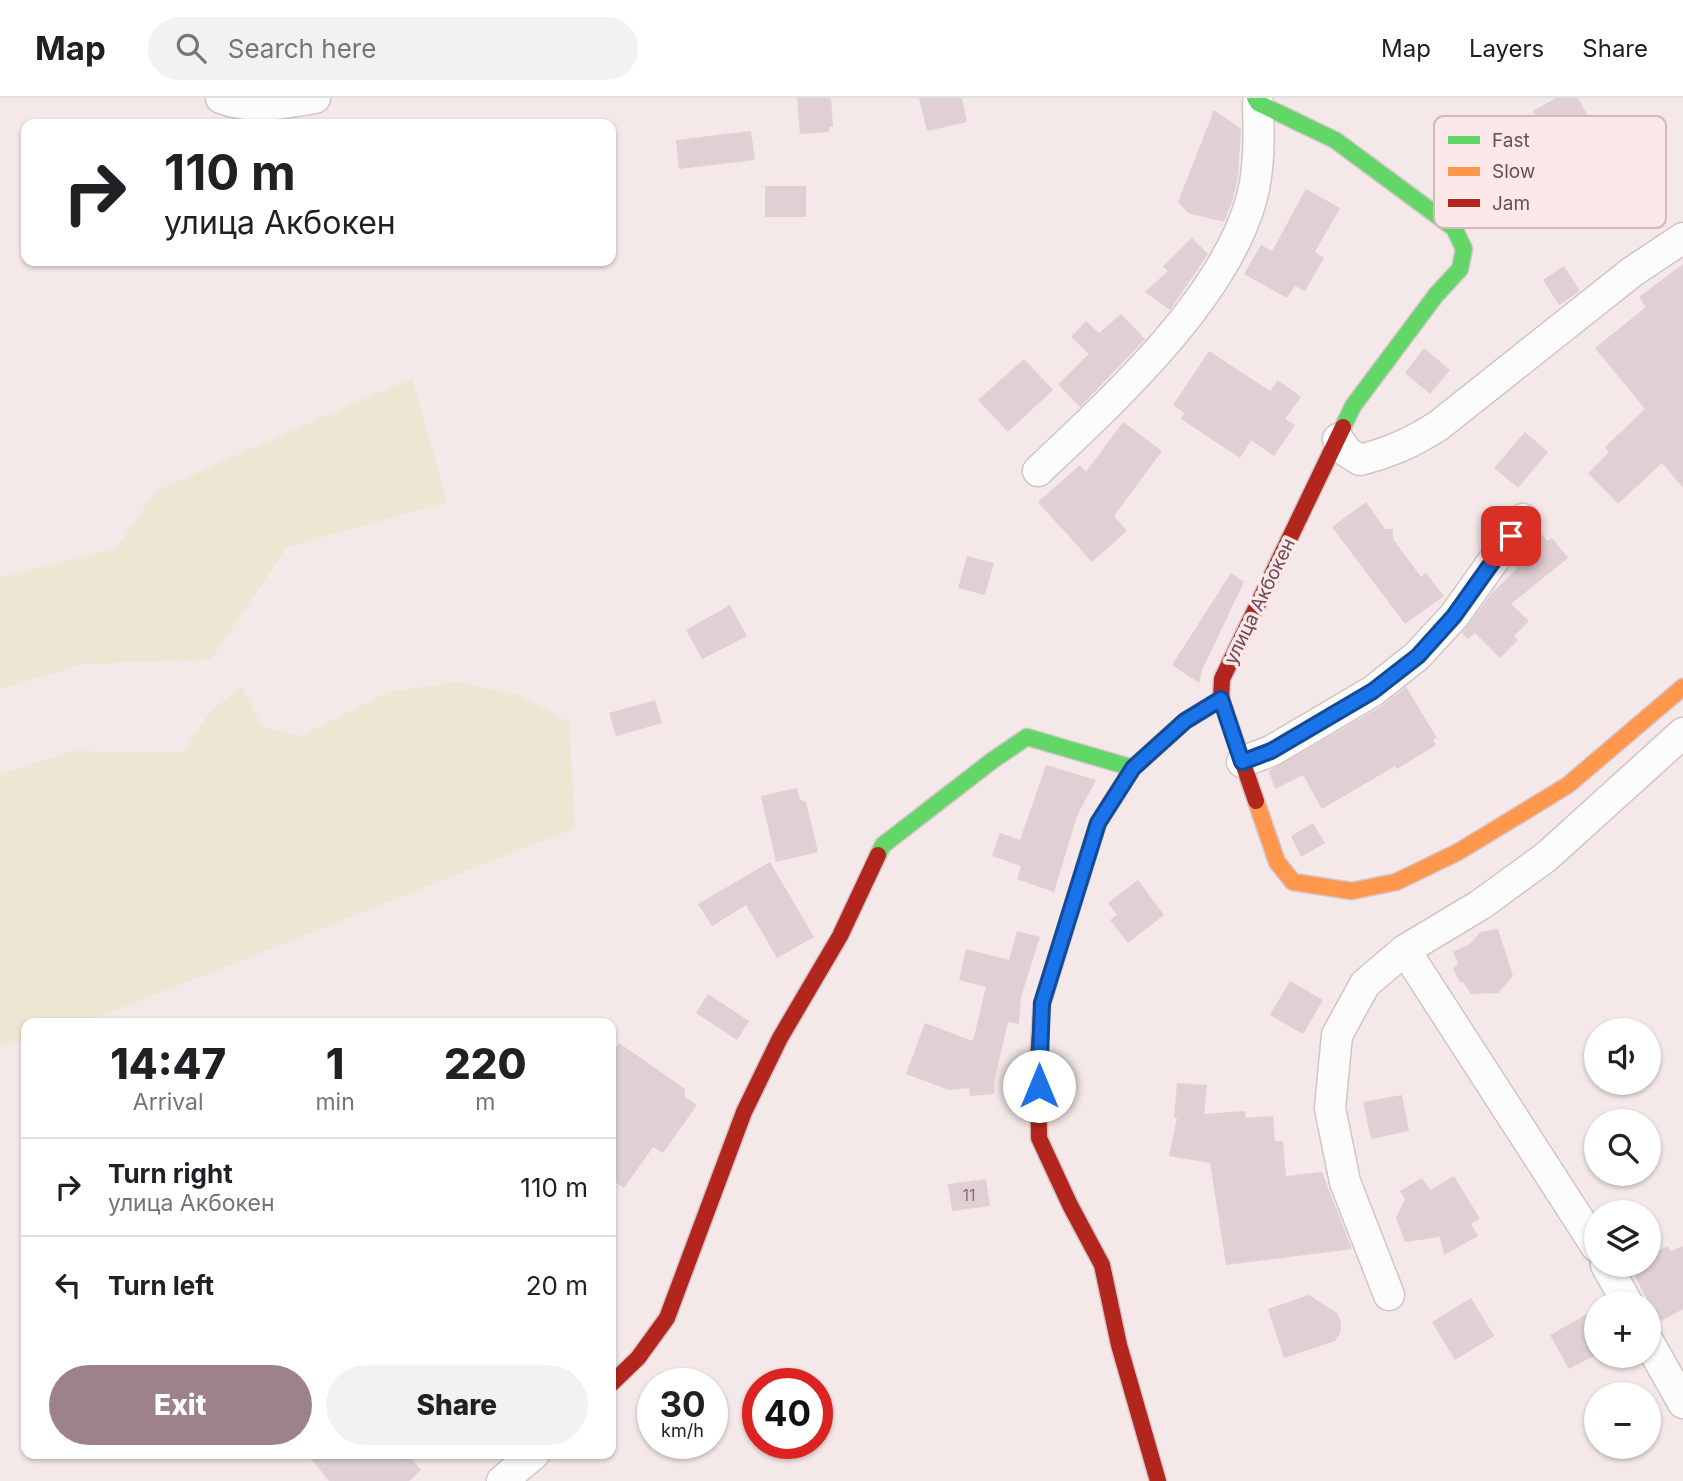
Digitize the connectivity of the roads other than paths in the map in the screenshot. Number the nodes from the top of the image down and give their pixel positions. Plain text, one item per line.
1 (222, 98) edge
2 (314, 98) edge
3 (1257, 100) edge
4 (1434, 213) edge
5 (1454, 228) edge
6 (1683, 238) edge
7 (1338, 439) junction
8 (1038, 471) dead end
9 (1523, 519) dead end
10 (1683, 687) edge
11 (1221, 699) junction
12 (1683, 733) edge
13 (1242, 762) junction
14 (1133, 768) junction
15 (1405, 950) junction
16 (1584, 1228) edge
17 (1389, 1295) dead end
18 (1661, 1364) edge
19 (616, 1379) edge
20 (1683, 1403) edge
21 (528, 1459) edge
22 (502, 1481) edge
23 (1158, 1481) edge

1 - 2 street
3 - 4 street, улица Акбокен
3 - 8 street
5 - 7 street, улица Акбокен
6 - 7 street
7 - 11 street, улица Акбокен
9 - 13 street
10 - 13 street
11 - 13 street
11 - 14 street
12 - 15 street
14 - 19 street
14 - 23 street
15 - 16 street
15 - 17 street
18 - 20 street
21 - 22 street

